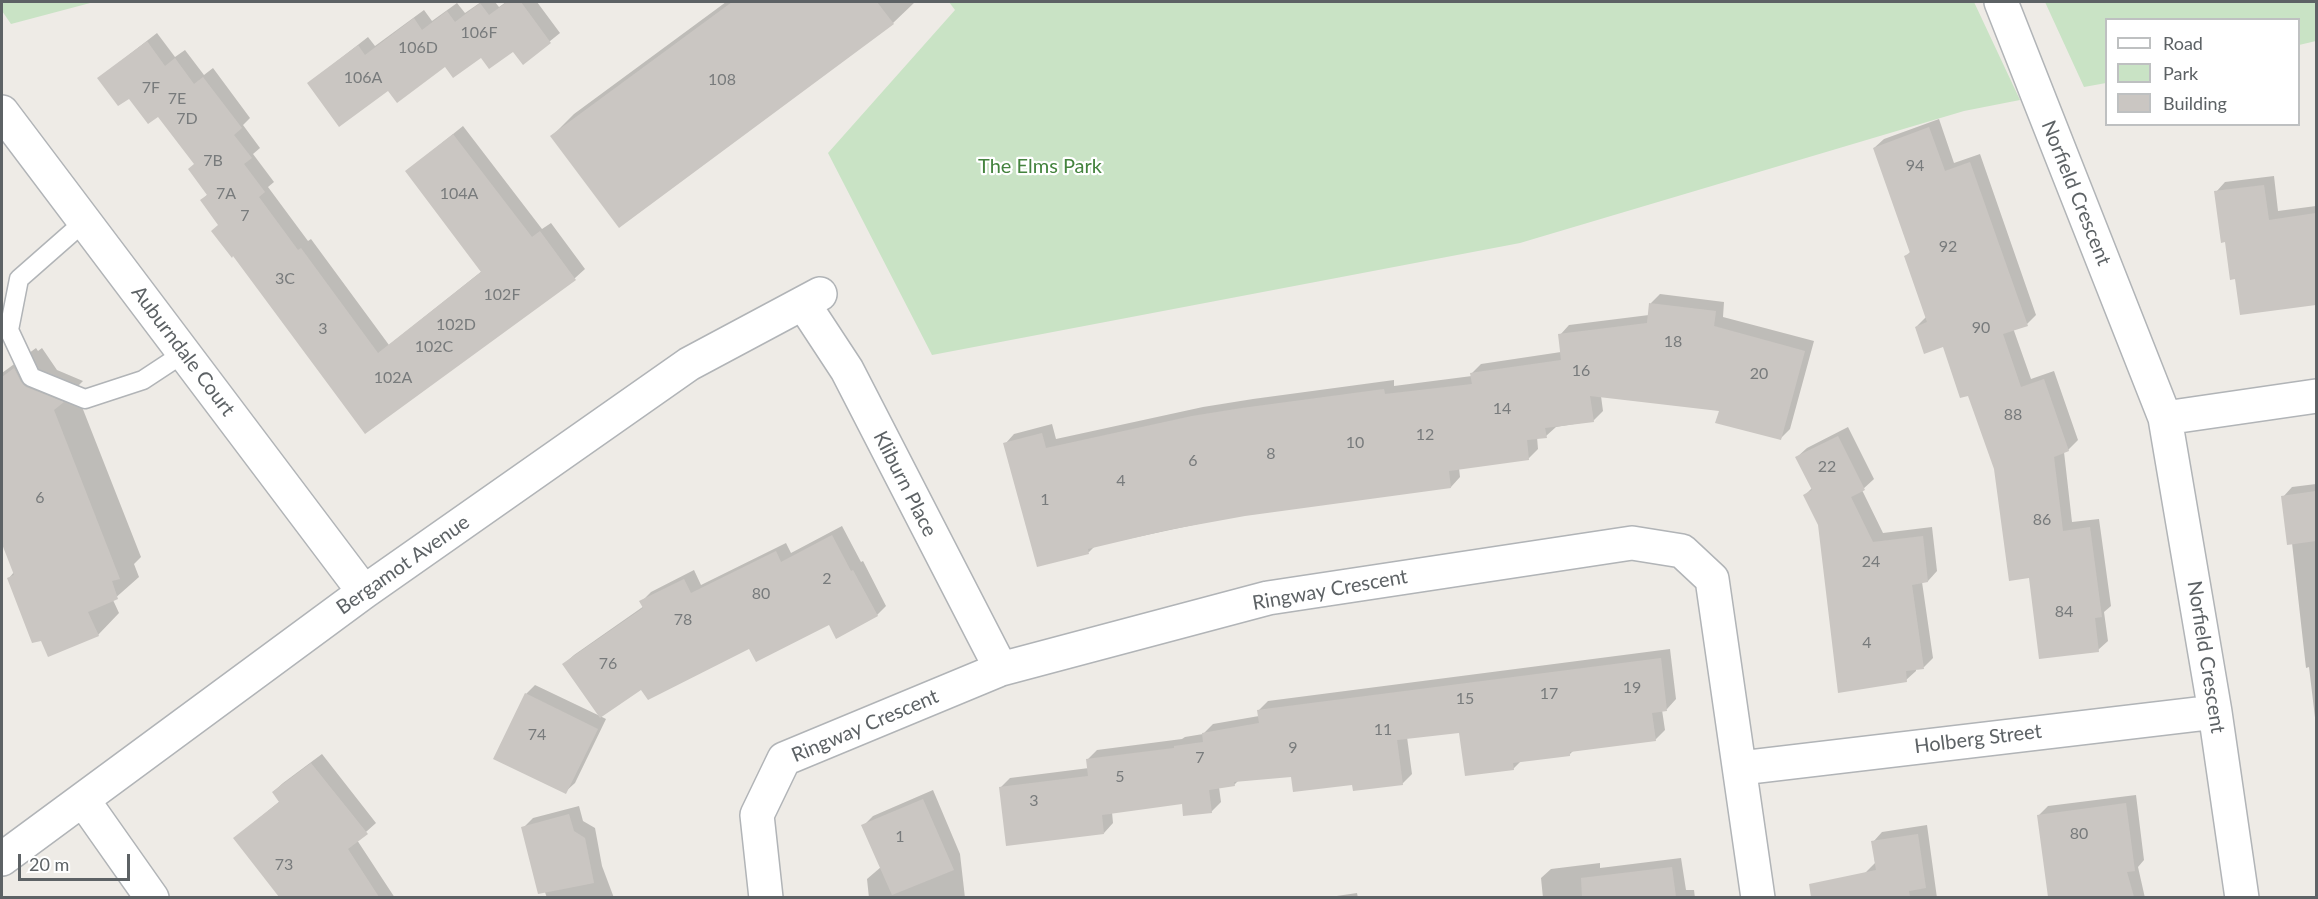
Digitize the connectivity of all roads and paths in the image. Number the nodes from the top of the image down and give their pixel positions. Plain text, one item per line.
1 (2001, 2) edge
2 (2, 112) edge
3 (85, 221) junction
4 (811, 298) joint
5 (184, 353) junction
6 (2316, 396) edge
7 (2165, 418) junction
8 (364, 592) junction
9 (1001, 669) junction
10 (2215, 712) junction
11 (1741, 768) junction
12 (83, 800) junction
13 (2, 859) edge
14 (152, 897) edge
15 (766, 897) edge
16 (1758, 897) edge
17 (2242, 897) edge

1 - 7 street, Norfield Crescent
2 - 3 street, Auburndale Court
3 - 5 street, Auburndale Court
3 - 5 lane
4 - 8 street, Bergamot Avenue
4 - 9 street, Kliburn Place
5 - 8 street, Auburndale Court
6 - 7 street
7 - 10 street, Norfield Crescent
8 - 12 street, Bergamot Avenue
9 - 11 street, Ringway Crescent
9 - 15 street, Ringway Crescent
10 - 11 street, Holberg Street
10 - 17 street, Norfield Crescent
11 - 16 street, Ringway Crescent
12 - 13 street, Bergamot Avenue
12 - 14 street

